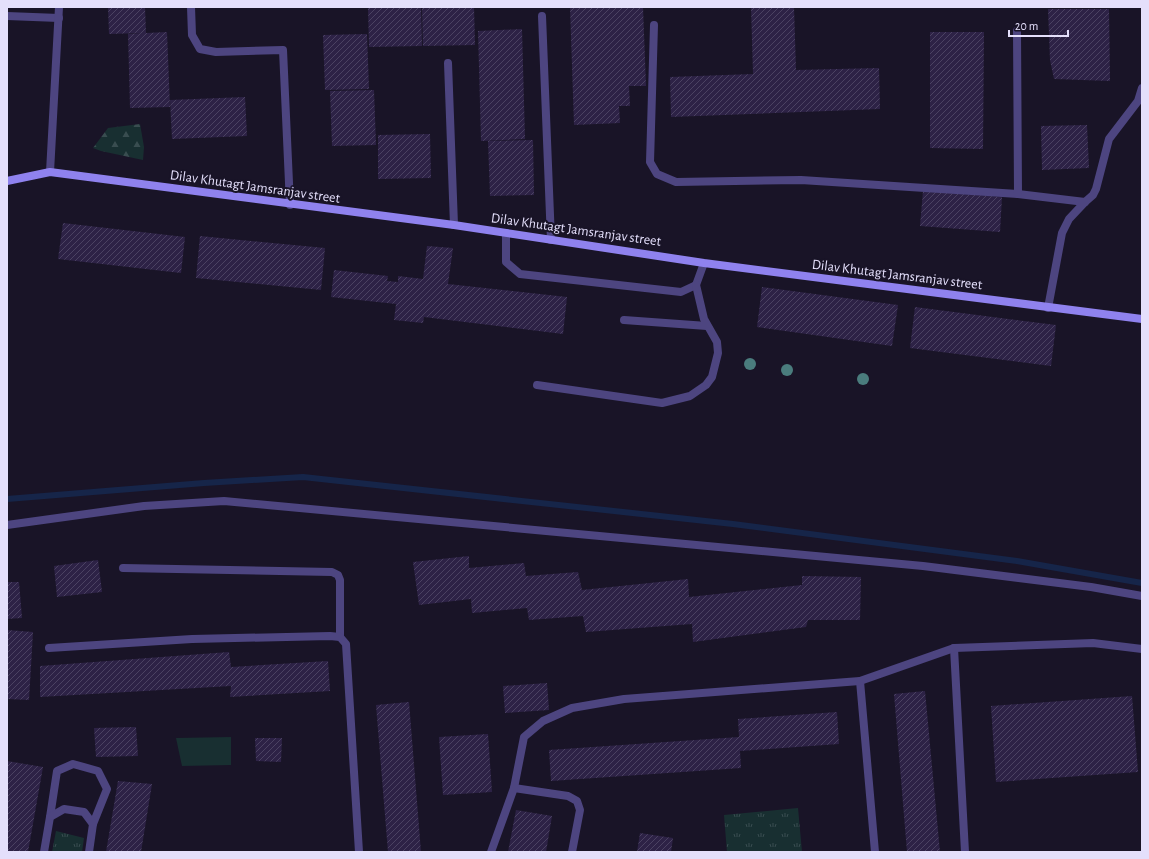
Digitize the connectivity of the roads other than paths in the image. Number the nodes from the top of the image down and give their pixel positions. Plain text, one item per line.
1 (59, 7) edge
2 (191, 7) edge
3 (7, 16) edge
4 (542, 16) dead end
5 (59, 18) junction
6 (654, 24) dead end
7 (1017, 31) dead end
8 (448, 63) dead end
9 (1142, 88) edge
10 (50, 172) junction
11 (7, 182) edge
12 (1018, 194) junction
13 (1085, 202) junction
14 (290, 205) junction
15 (454, 226) junction
16 (506, 233) junction
17 (551, 240) junction
18 (704, 263) junction
19 (696, 285) junction
20 (1048, 308) junction
21 (1142, 319) edge
22 (624, 320) dead end
23 (707, 326) junction
24 (537, 386) dead end
25 (7, 525) edge
26 (123, 568) dead end
27 (1142, 596) edge
28 (340, 637) junction
29 (49, 648) dead end
30 (954, 648) junction
31 (1142, 649) edge
32 (860, 681) junction
33 (514, 788) junction
34 (50, 816) junction
35 (93, 824) junction
36 (44, 852) edge
37 (89, 852) edge
38 (359, 852) edge
39 (491, 852) edge
40 (572, 852) edge
41 (875, 852) edge
42 (965, 852) edge

1 - 5 street
2 - 14 street
3 - 5 street
4 - 17 street
5 - 10 street
6 - 12 street
7 - 12 street
8 - 15 street
9 - 13 street
10 - 11 main road, Dilav Khutagt Jamsranjav street
10 - 14 main road, Dilav Khutagt Jamsranjav street
12 - 13 street
13 - 20 street
14 - 15 main road, Dilav Khutagt Jamsranjav street
15 - 16 main road, Dilav Khutagt Jamsranjav street
16 - 17 main road, Dilav Khutagt Jamsranjav street
16 - 19 street
17 - 18 main road, Dilav Khutagt Jamsranjav street
18 - 19 street
18 - 20 main road, Dilav Khutagt Jamsranjav street
19 - 23 street
20 - 21 main road, Dilav Khutagt Jamsranjav street
22 - 23 street
23 - 24 street
25 - 27 street
26 - 28 street
28 - 29 street
28 - 38 street
30 - 31 street
30 - 32 street
30 - 42 street
32 - 33 street
32 - 41 street
33 - 39 street
33 - 40 street
34 - 35 street
34 - 35 street
34 - 36 street
35 - 37 street

